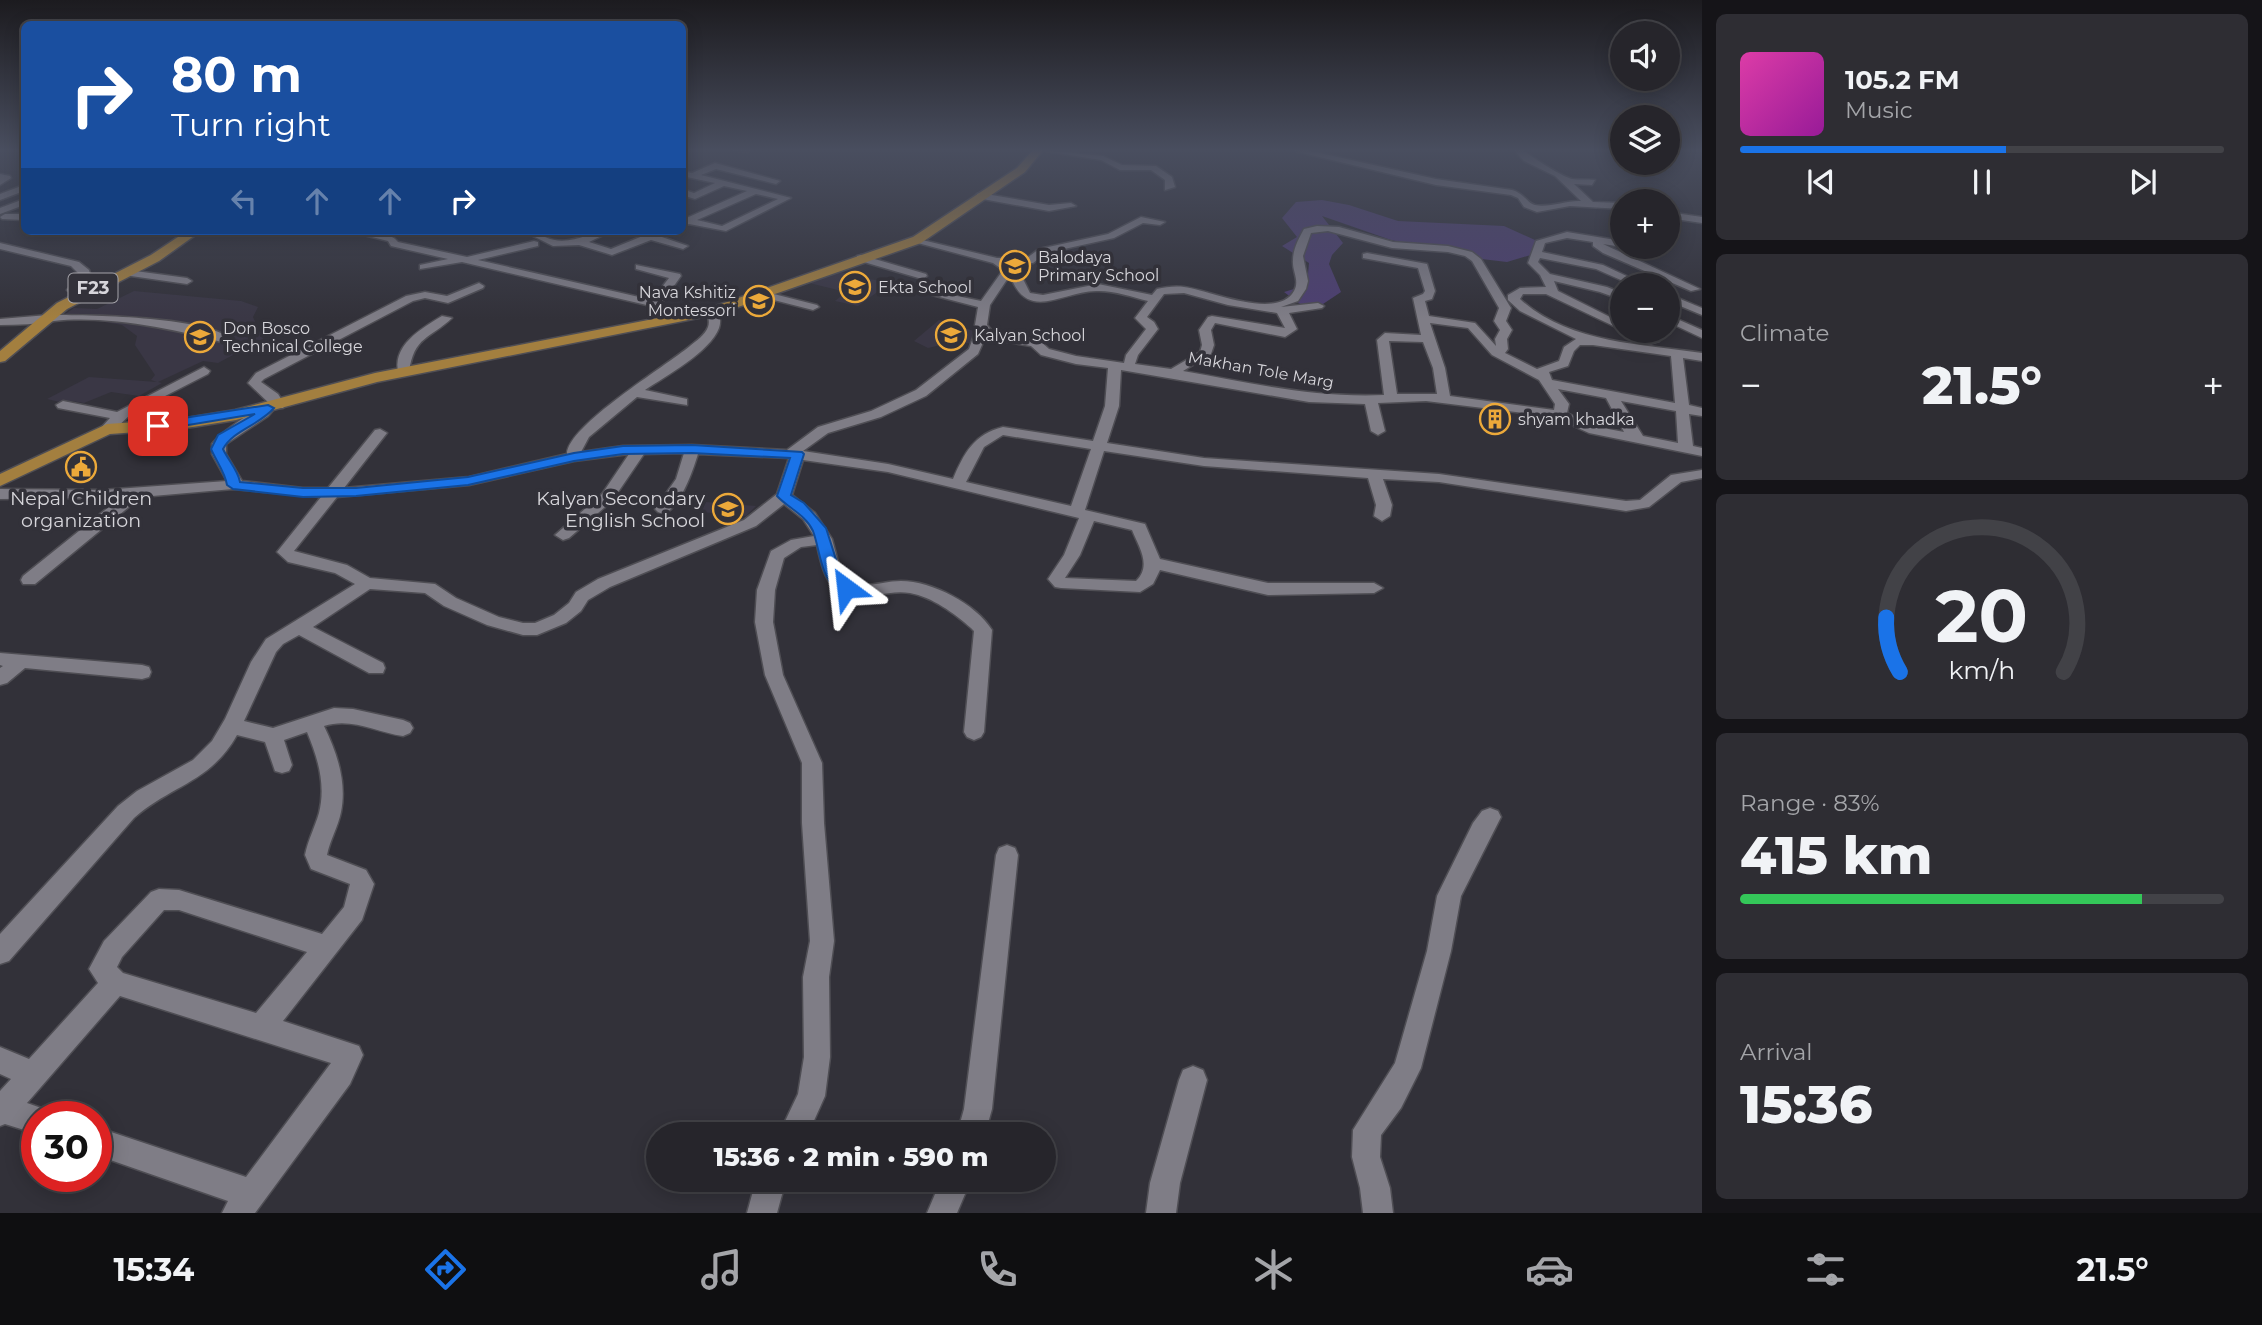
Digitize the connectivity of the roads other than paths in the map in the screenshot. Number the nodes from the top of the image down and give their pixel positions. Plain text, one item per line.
1 (18, 206) edge
2 (723, 206) edge
3 (726, 206) edge
4 (772, 206) edge
5 (965, 206) edge
6 (1036, 206) edge
7 (1071, 206) dead end
8 (1529, 206) edge
9 (1547, 206) edge
10 (694, 210) dead end
11 (706, 213) junction
12 (756, 214) junction
13 (1, 216) edge
14 (21, 217) edge
15 (1680, 217) edge
16 (1702, 220) edge
17 (686, 222) edge
18 (686, 222) edge
19 (1160, 222) dead end
20 (189, 235) edge
21 (372, 235) edge
22 (541, 235) edge
23 (598, 235) edge
24 (650, 235) edge
25 (658, 235) edge
26 (1585, 237) junction
27 (917, 240) junction
28 (1610, 242) edge
29 (579, 243) junction
30 (534, 244) dead end
31 (0, 246) edge
32 (682, 246) dead end
33 (1538, 254) junction
34 (1367, 256) dead end
35 (861, 258) junction
36 (463, 259) junction
37 (997, 261) junction
38 (424, 267) dead end
39 (640, 267) dead end
40 (1009, 269) junction
41 (128, 273) junction
42 (1613, 273) edge
43 (922, 276) dead end
44 (1545, 276) junction
45 (187, 281) dead end
46 (480, 286) dead end
47 (1695, 289) dead end
48 (1549, 291) junction
49 (1610, 292) edge
50 (84, 293) junction
51 (762, 293) junction
52 (938, 295) dead end
53 (1156, 299) junction
54 (1680, 302) edge
55 (655, 304) junction
56 (984, 305) junction
57 (1318, 306) dead end
58 (813, 307) dead end
59 (1268, 307) junction
60 (713, 311) junction
61 (1282, 311) junction
62 (1702, 312) edge
63 (446, 318) dead end
64 (47, 319) junction
65 (1423, 319) junction
66 (667, 321) junction
67 (1610, 321) edge
68 (0, 322) edge
69 (1680, 324) edge
70 (986, 333) junction
71 (1702, 334) edge
72 (225, 339) dead end
73 (1428, 339) junction
74 (1593, 341) junction
75 (1498, 354) junction
76 (1677, 355) junction
77 (1702, 357) edge
78 (0, 358) edge
79 (1122, 365) junction
80 (204, 371) dead end
81 (403, 372) junction
82 (1174, 373) junction
83 (1546, 380) junction
84 (634, 392) junction
85 (1612, 396) junction
86 (1391, 397) junction
87 (1444, 399) junction
88 (1371, 400) junction
89 (682, 402) dead end
90 (63, 405) dead end
91 (273, 407) junction
92 (1683, 408) junction
93 (1702, 412) edge
94 (1560, 415) junction
95 (118, 416) junction
96 (107, 429) junction
97 (1378, 431) dead end
98 (380, 433) dead end
99 (1638, 439) junction
100 (1097, 445) junction
101 (1686, 448) junction
102 (692, 449) junction
103 (639, 450) junction
104 (1702, 452) edge
105 (794, 454) junction
106 (574, 457) junction
107 (1374, 473) junction
108 (1702, 474) edge
109 (0, 481) edge
110 (233, 485) junction
111 (957, 486) junction
112 (136, 493) junction
113 (331, 493) junction
114 (0, 494) edge
115 (784, 496) junction
116 (663, 509) dead end
117 (1082, 515) junction
118 (1382, 516) dead end
119 (564, 535) dead end
120 (824, 539) junction
121 (1154, 563) junction
122 (29, 580) dead end
123 (366, 583) junction
124 (1374, 588) dead end
125 (300, 627) junction
126 (0, 659) edge
127 (21, 661) junction
128 (376, 668) dead end
129 (142, 672) dead end
130 (0, 678) edge
131 (312, 722) junction
132 (232, 726) junction
133 (403, 728) dead end
134 (974, 732) dead end
135 (273, 736) junction
136 (282, 765) dead end
137 (1490, 817) dead end
138 (1007, 855) dead end
139 (327, 947) junction
140 (0, 953) edge
141 (115, 983) junction
142 (261, 1028) junction
143 (0, 1060) edge
144 (33, 1075) junction
145 (1194, 1080) dead end
146 (1, 1110) edge
147 (21, 1116) edge
148 (799, 1122) edge
149 (974, 1122) edge
150 (112, 1148) edge
151 (768, 1192) edge
152 (951, 1192) edge
153 (244, 1204) edge
154 (762, 1213) edge
155 (942, 1213) edge
156 (1161, 1213) edge
157 (1378, 1213) edge

1 - 13 street
2 - 11 street
3 - 12 street
4 - 12 street
5 - 27 main road
6 - 7 street
8 - 9 street
10 - 11 street
11 - 18 street
12 - 17 street
13 - 14 street
15 - 16 street
19 - 37 street
20 - 41 main road, F23
21 - 36 street
22 - 29 street
23 - 29 street
24 - 29 street
25 - 32 street
26 - 28 street
26 - 33 street
26 - 47 street
27 - 35 main road
27 - 37 street
30 - 36 street
31 - 50 street
33 - 42 street
33 - 44 street
34 - 65 street
35 - 43 street
35 - 51 main road
36 - 38 street
36 - 55 street
37 - 40 street
39 - 55 street
40 - 53 street
40 - 56 street
41 - 45 street
41 - 50 main road, F23
44 - 48 street
44 - 49 street
46 - 91 street
48 - 67 street
48 - 74 street
50 - 64 main road, F23
51 - 58 street
51 - 60 main road
52 - 56 street
53 - 59 street
53 - 79 street
54 - 62 street
55 - 66 street
56 - 70 street
57 - 61 street
59 - 61 street
59 - 75 street
60 - 66 main road
60 - 84 street
61 - 82 street
63 - 81 street
64 - 68 street
64 - 72 street
64 - 78 main road, F23
65 - 73 street
65 - 75 street
66 - 81 main road
69 - 71 street
70 - 79 street, Makhan Tole Marg
70 - 105 street
73 - 86 street
73 - 87 street
74 - 76 street
74 - 83 street
75 - 83 street
76 - 77 street
76 - 92 street
79 - 82 street, Makhan Tole Marg
79 - 100 street
80 - 95 street
81 - 91 main road
82 - 88 street, Makhan Tole Marg
83 - 85 street
83 - 94 street
84 - 89 street
84 - 106 street
85 - 92 street
85 - 99 street
86 - 87 street, Makhan Tole Marg
86 - 88 street, Makhan Tole Marg
87 - 94 street, Makhan Tole Marg
88 - 97 street
90 - 95 street
91 - 96 main road
91 - 110 street
92 - 93 street
92 - 101 street
94 - 99 street, Makhan Tole Marg
95 - 96 street
96 - 109 main road
98 - 113 street
99 - 101 street, Makhan Tole Marg
100 - 107 street
100 - 111 street
100 - 117 street
101 - 104 street, Makhan Tole Marg
102 - 103 street
102 - 105 street
102 - 116 street
103 - 106 street
103 - 119 street
105 - 111 street
105 - 115 street
106 - 113 street
107 - 108 street
107 - 118 street
110 - 112 street
110 - 113 street
111 - 117 street
112 - 114 street
112 - 122 street
113 - 123 street
115 - 120 street
115 - 123 street
117 - 121 street
117 - 121 street
120 - 134 street
120 - 148 street
121 - 124 street
123 - 125 street
125 - 128 street
125 - 132 street
126 - 127 street
127 - 129 street
127 - 130 street
131 - 133 street
131 - 135 street
131 - 139 street
132 - 135 street
132 - 140 street
135 - 136 street
137 - 157 street
138 - 149 street
139 - 141 street
139 - 142 street
141 - 142 street
141 - 144 street
142 - 153 street
143 - 144 street
144 - 146 street
145 - 156 street
146 - 147 street
150 - 153 street
151 - 154 street
152 - 155 street

